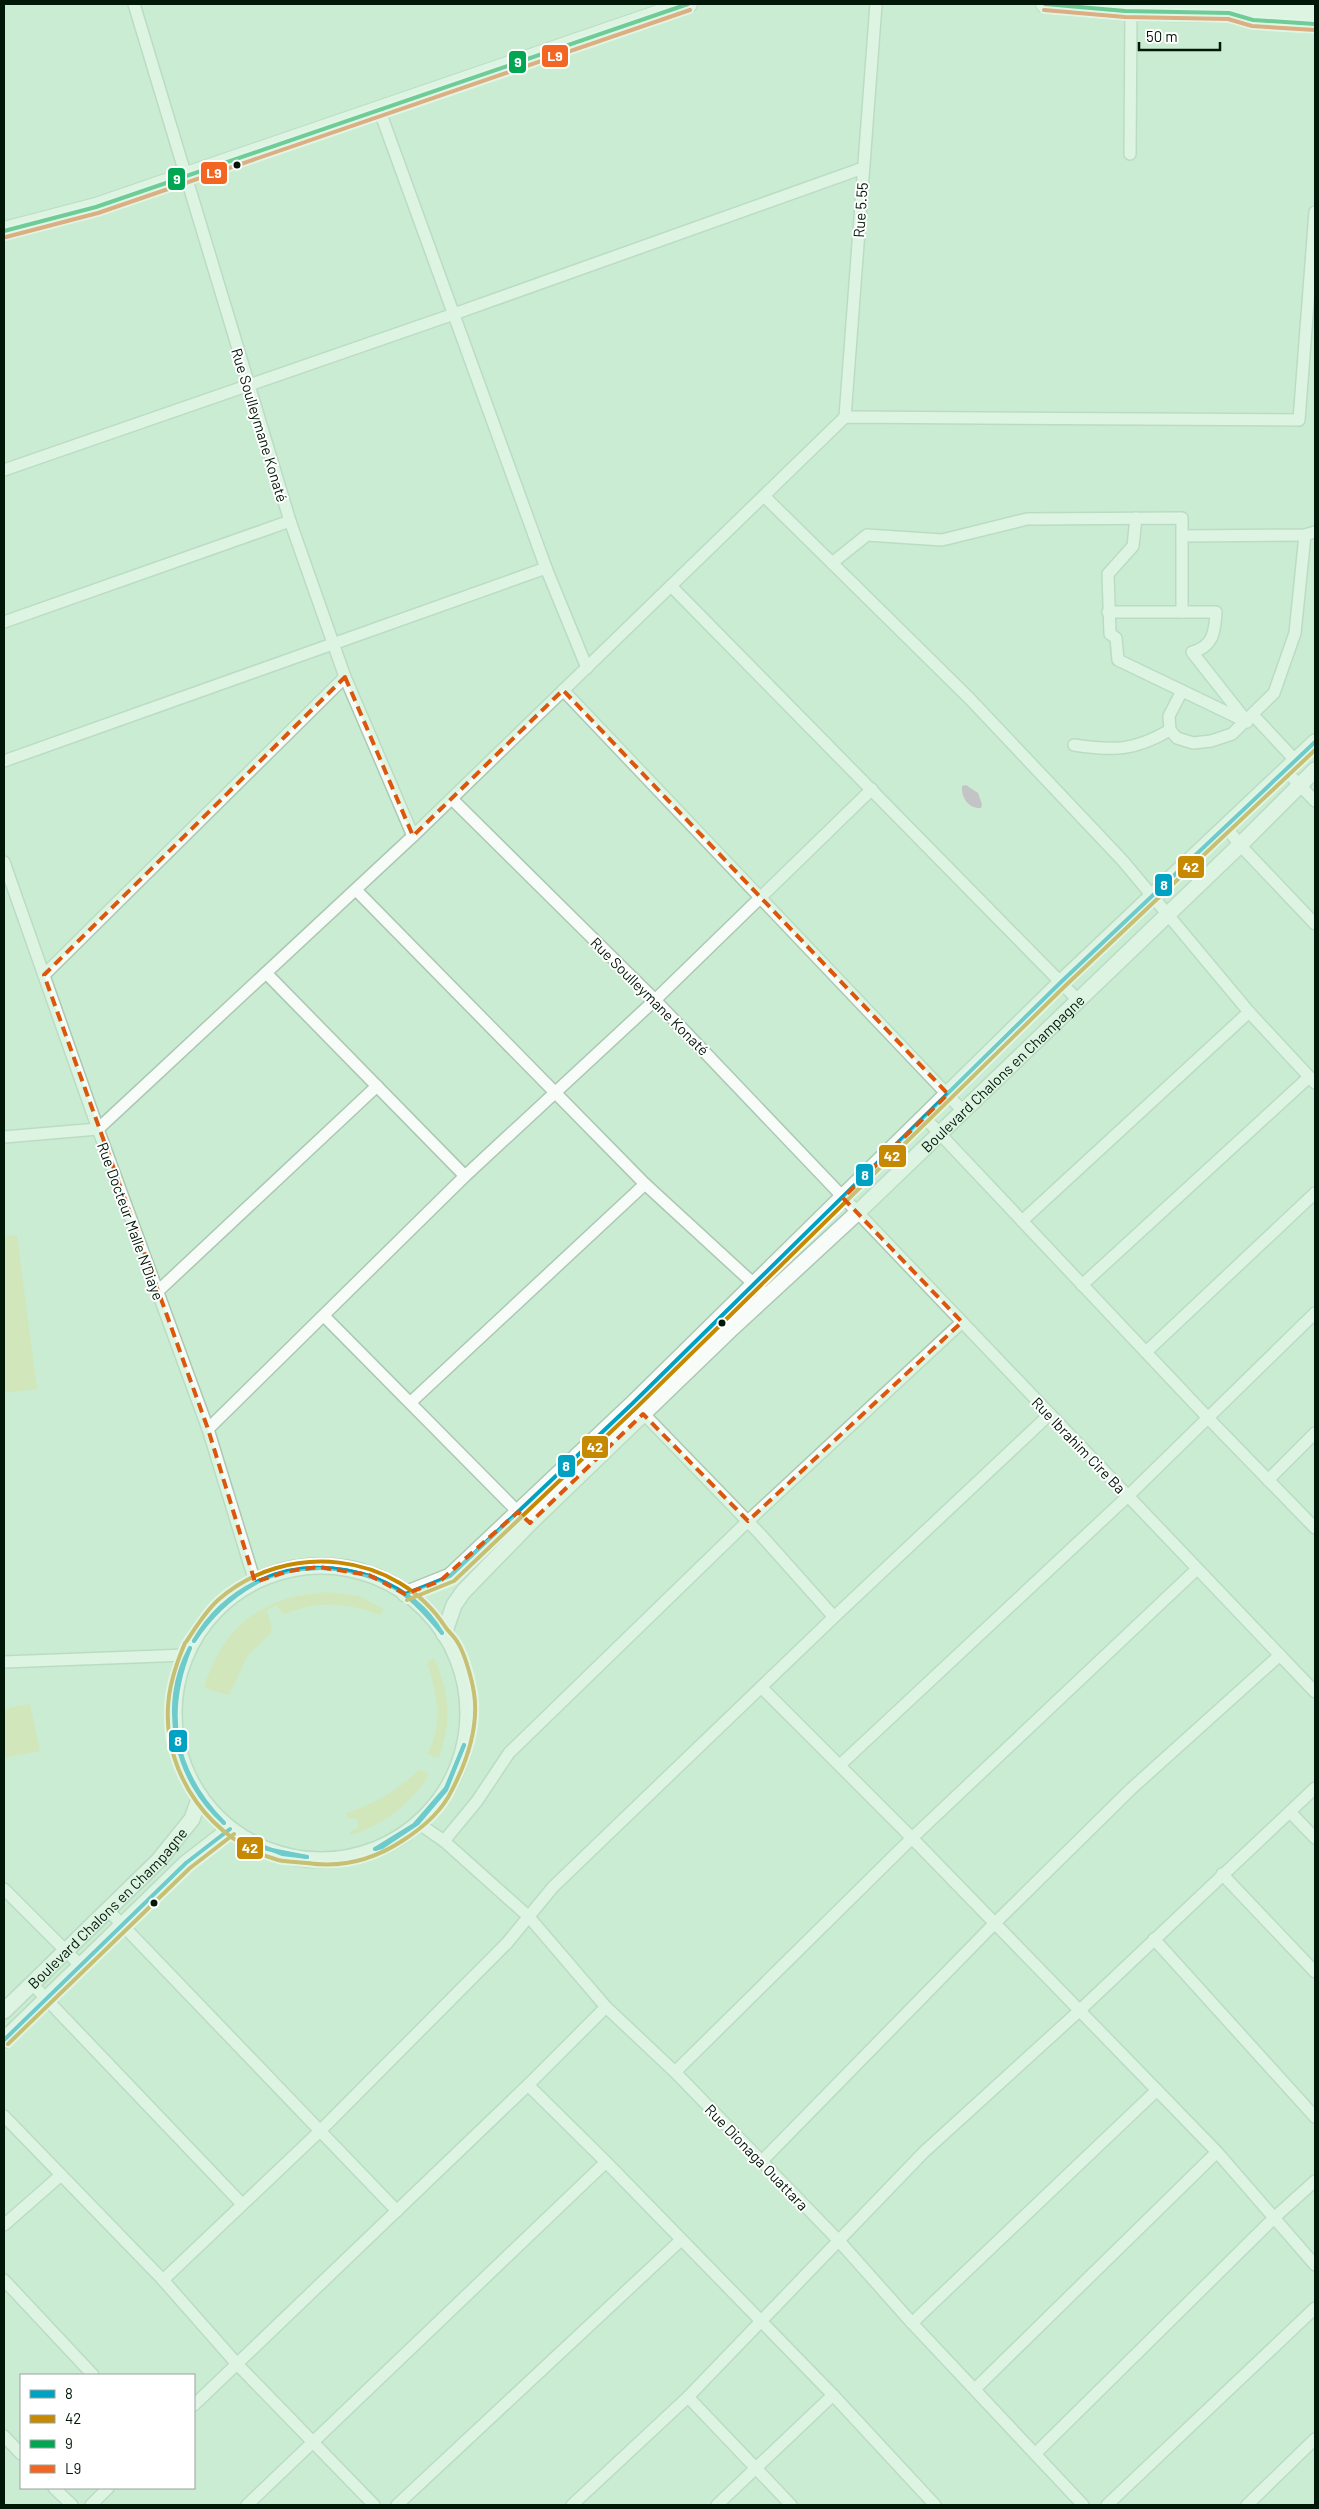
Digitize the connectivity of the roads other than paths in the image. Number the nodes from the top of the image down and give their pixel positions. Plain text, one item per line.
1 (134, 4) edge
2 (688, 4) edge
3 (876, 4) edge
4 (1045, 4) edge
5 (1127, 8) edge
6 (1241, 8) edge
7 (1315, 9) edge
8 (1315, 24) edge
9 (379, 109) junction
10 (1130, 154) dead end
11 (863, 168) junction
12 (184, 176) junction
13 (1315, 212) edge
14 (4, 231) edge
15 (454, 314) junction
16 (248, 384) junction
17 (845, 417) junction
18 (4, 470) edge
19 (764, 496) junction
20 (1136, 518) junction
21 (290, 521) junction
22 (1310, 534) edge
23 (1182, 536) junction
24 (832, 563) junction
25 (546, 568) junction
26 (671, 586) junction
27 (1108, 612) junction
28 (1182, 612) junction
29 (4, 622) edge
30 (333, 645) junction
31 (587, 668) junction
32 (345, 677) junction
33 (564, 690) junction
34 (1182, 691) junction
35 (1250, 718) junction
36 (1170, 730) junction
37 (1315, 742) edge
38 (1074, 745) dead end
39 (4, 761) edge
40 (1291, 766) junction
41 (1315, 770) edge
42 (1300, 786) junction
43 (872, 789) junction
44 (452, 799) junction
45 (1315, 801) edge
46 (1226, 827) junction
47 (413, 836) junction
48 (1240, 845) junction
49 (4, 862) edge
50 (356, 890) junction
51 (1154, 896) junction
52 (761, 898) junction
53 (1167, 915) junction
54 (1315, 924) edge
55 (266, 973) junction
56 (44, 975) junction
57 (1060, 983) junction
58 (1077, 999) junction
59 (655, 1000) junction
60 (1249, 1012) junction
61 (1312, 1080) edge
62 (377, 1086) junction
63 (556, 1092) junction
64 (948, 1094) junction
65 (963, 1111) junction
66 (924, 1118) junction
67 (98, 1129) junction
68 (940, 1133) junction
69 (4, 1137) edge
70 (465, 1176) junction
71 (644, 1184) junction
72 (1315, 1193) edge
73 (844, 1198) junction
74 (858, 1212) junction
75 (1022, 1221) junction
76 (754, 1283) junction
77 (1082, 1285) junction
78 (158, 1292) junction
79 (768, 1296) junction
80 (1315, 1313) edge
81 (324, 1316) junction
82 (962, 1322) junction
83 (1146, 1352) junction
84 (411, 1402) junction
85 (638, 1408) junction
86 (1050, 1414) junction
87 (1209, 1419) junction
88 (208, 1428) junction
89 (1315, 1433) edge
90 (1268, 1480) junction
91 (1128, 1496) junction
92 (518, 1512) junction
93 (748, 1521) junction
94 (530, 1523) junction
95 (1315, 1528) edge
96 (1197, 1569) junction
97 (255, 1582) junction
98 (405, 1594) junction
99 (834, 1617) junction
100 (444, 1634) junction
101 (186, 1655) junction
102 (1280, 1655) junction
103 (4, 1662) edge
104 (761, 1687) junction
105 (1314, 1687) edge
106 (840, 1765) junction
107 (1315, 1788) edge
108 (200, 1796) junction
109 (1290, 1812) junction
110 (418, 1823) junction
111 (230, 1829) junction
112 (912, 1838) junction
113 (1315, 1838) edge
114 (444, 1841) junction
115 (1222, 1874) junction
116 (4, 1889) edge
117 (108, 1910) junction
118 (529, 1917) junction
119 (124, 1924) junction
120 (994, 1924) junction
121 (1154, 1939) junction
122 (64, 1952) junction
123 (81, 1966) junction
124 (1315, 1972) edge
125 (32, 1984) junction
126 (46, 2000) junction
127 (606, 2007) junction
128 (4, 2011) edge
129 (1079, 2011) junction
130 (4, 2040) edge
131 (675, 2072) junction
132 (528, 2085) junction
133 (1156, 2090) junction
134 (4, 2116) edge
135 (1315, 2117) edge
136 (321, 2130) junction
137 (1217, 2152) junction
138 (606, 2162) junction
139 (761, 2162) junction
140 (61, 2176) junction
141 (1315, 2181) edge
142 (242, 2204) junction
143 (397, 2210) junction
144 (1275, 2217) junction
145 (4, 2225) edge
146 (681, 2240) junction
147 (839, 2241) junction
148 (1315, 2265) edge
149 (4, 2280) edge
150 (163, 2280) junction
151 (1315, 2308) edge
152 (761, 2323) junction
153 (912, 2323) junction
154 (238, 2364) junction
155 (92, 2374) edge
156 (975, 2389) junction
157 (833, 2395) junction
158 (688, 2396) junction
159 (195, 2404) edge
160 (4, 2436) edge
161 (1315, 2440) edge
162 (313, 2442) junction
163 (20, 2453) edge
164 (1035, 2454) junction
165 (756, 2468) junction
166 (55, 2489) edge
167 (107, 2489) edge
168 (72, 2505) edge
169 (91, 2505) edge
170 (247, 2505) edge
171 (374, 2505) edge
172 (397, 2505) edge
173 (572, 2505) edge
174 (717, 2505) edge
175 (792, 2505) edge
176 (935, 2505) edge
177 (1083, 2505) edge
178 (1108, 2505) edge
179 (1247, 2505) edge

1 - 12 street, Rue Soulleymane Konaté
2 - 9 highway
3 - 11 street, Rue 5.55
4 - 5 highway
5 - 6 highway
5 - 10 street
6 - 7 highway
6 - 8 highway
9 - 12 highway
9 - 15 street
11 - 15 street
11 - 17 street, Rue 5.55
12 - 14 highway
12 - 16 street, Rue Soulleymane Konaté
13 - 17 street
15 - 16 street
15 - 25 street
16 - 18 street
16 - 21 street, Rue Soulleymane Konaté
17 - 19 street
19 - 24 street
19 - 26 street
20 - 23 street
20 - 24 street
20 - 27 street
21 - 29 street
21 - 30 street, Rue Soulleymane Konaté
22 - 23 street
22 - 35 street
23 - 28 street
24 - 51 street
25 - 30 street
25 - 31 street
26 - 31 street
26 - 43 street
27 - 28 street
27 - 34 street
28 - 35 street
30 - 32 street, Rue Soulleymane Konaté
30 - 39 street
31 - 33 street
32 - 47 street, Rue Soulleymane Konaté
32 - 56 street
33 - 44 street
33 - 52 street
34 - 35 street
34 - 36 street
35 - 36 street
35 - 40 street
36 - 38 street
37 - 40 main road, Boulevard Chalons en Champagne
40 - 42 street
40 - 46 main road, Boulevard Chalons en Champagne
41 - 42 main road, Boulevard Chalons en Champagne
42 - 45 street
42 - 48 main road, Boulevard Chalons en Champagne
43 - 52 street
43 - 57 street
44 - 47 street
44 - 59 street, Rue Soulleymane Konaté
46 - 48 street
46 - 51 main road, Boulevard Chalons en Champagne
47 - 50 street
48 - 53 main road, Boulevard Chalons en Champagne
48 - 54 street
49 - 56 street, Rue Docteur Malle N'Diaye
50 - 55 street
50 - 63 street
51 - 53 street
51 - 57 main road, Boulevard Chalons en Champagne
52 - 59 street
52 - 64 street
53 - 58 main road, Boulevard Chalons en Champagne
53 - 60 street
55 - 62 street
55 - 67 street
56 - 67 street, Rue Docteur Malle N'Diaye
57 - 58 street
57 - 64 main road, Boulevard Chalons en Champagne
58 - 65 main road, Boulevard Chalons en Champagne
59 - 63 street
59 - 73 street, Rue Soulleymane Konaté
60 - 61 street
60 - 75 street
61 - 77 street
62 - 70 street
62 - 78 street
63 - 70 street
63 - 71 street
64 - 65 street
64 - 66 main road, Boulevard Chalons en Champagne
65 - 68 main road, Boulevard Chalons en Champagne
66 - 68 street
66 - 73 main road, Boulevard Chalons en Champagne
67 - 69 street
67 - 78 street, Rue Docteur Malle N'Diaye
68 - 74 main road, Boulevard Chalons en Champagne
68 - 75 street
70 - 81 street
71 - 76 street
71 - 84 street
72 - 83 street
73 - 74 street, Rue Ibrahim Cire Ba
73 - 76 main road, Boulevard Chalons en Champagne
74 - 79 main road, Boulevard Chalons en Champagne
74 - 82 street, Rue Ibrahim Cire Ba
75 - 77 street
76 - 79 street
76 - 85 main road, Boulevard Chalons en Champagne
77 - 83 street
78 - 88 street, Rue Docteur Malle N'Diaye
79 - 85 main road, Boulevard Chalons en Champagne
80 - 87 street
81 - 84 street
81 - 88 street
82 - 86 street, Rue Ibrahim Cire Ba
82 - 93 street
83 - 87 street
84 - 92 street
85 - 92 main road, Boulevard Chalons en Champagne
85 - 93 street
85 - 94 main road, Boulevard Chalons en Champagne
86 - 91 street, Rue Ibrahim Cire Ba
86 - 99 street
87 - 90 street
87 - 91 street
88 - 97 street, Rue Docteur Malle N'Diaye
89 - 90 street
90 - 95 street
91 - 96 street, Rue Ibrahim Cire Ba
91 - 106 street
92 - 94 street
92 - 98 main road, Boulevard Chalons en Champagne
93 - 99 street
93 - 114 street
94 - 100 main road, Boulevard Chalons en Champagne
96 - 102 street, Rue Ibrahim Cire Ba
96 - 112 street
97 - 98 main road
97 - 101 main road
98 - 100 main road
99 - 104 street
100 - 110 main road
101 - 103 street
101 - 108 main road
102 - 105 street, Rue Ibrahim Cire Ba
102 - 120 street
104 - 106 street
104 - 118 street
106 - 112 street
107 - 109 street
108 - 111 main road
108 - 117 main road, Boulevard Chalons en Champagne
109 - 113 street
109 - 115 street
110 - 111 main road
110 - 114 street, Rue Dionaga Ouattara
111 - 119 main road, Boulevard Chalons en Champagne
112 - 120 street
112 - 131 street
114 - 118 street, Rue Dionaga Ouattara
115 - 121 street
115 - 124 street
116 - 122 street
117 - 119 street
117 - 122 main road, Boulevard Chalons en Champagne
118 - 127 street, Rue Dionaga Ouattara
118 - 136 street
119 - 123 main road, Boulevard Chalons en Champagne
119 - 136 street
120 - 129 street
120 - 139 street
121 - 129 street
121 - 135 street
122 - 123 street
122 - 125 main road, Boulevard Chalons en Champagne
123 - 126 main road, Boulevard Chalons en Champagne
125 - 126 street
125 - 128 main road, Boulevard Chalons en Champagne
126 - 130 main road, Boulevard Chalons en Champagne
126 - 142 street
127 - 131 street, Rue Dionaga Ouattara
127 - 132 street
129 - 133 street
129 - 147 street
131 - 139 street, Rue Dionaga Ouattara
132 - 138 street
132 - 143 street
133 - 137 street
133 - 153 street
134 - 140 street
136 - 142 street
136 - 143 street
137 - 144 street
137 - 156 street
138 - 146 street
138 - 162 street
139 - 147 street, Rue Dionaga Ouattara
140 - 145 street
140 - 150 street
141 - 144 street
142 - 150 street
143 - 154 street
144 - 148 street
144 - 164 street
146 - 152 street
146 - 172 street
147 - 152 street
147 - 153 street, Rue Dionaga Ouattara
149 - 155 street
150 - 154 street
151 - 178 street
152 - 157 street
152 - 158 street
153 - 156 street, Rue Dionaga Ouattara
154 - 159 street
154 - 162 street
156 - 164 street, Rue Dionaga Ouattara
157 - 165 street
157 - 176 street
158 - 165 street
158 - 173 street
160 - 163 street
161 - 179 street
162 - 170 street
162 - 171 street
164 - 177 street, Rue Dionaga Ouattara
165 - 174 street
165 - 175 street
166 - 168 street
167 - 169 street

